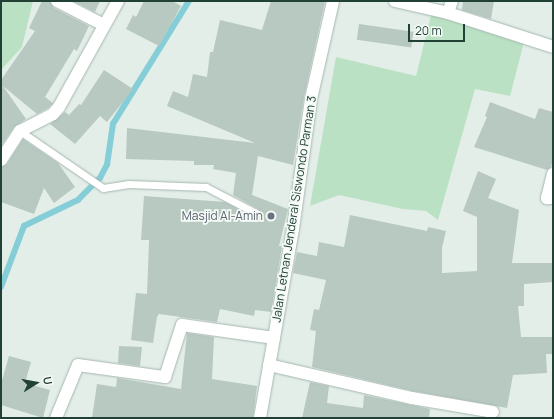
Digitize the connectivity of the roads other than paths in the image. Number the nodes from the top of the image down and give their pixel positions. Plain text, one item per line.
1 (58, 1) edge
2 (118, 1) edge
3 (333, 1) edge
4 (395, 1) edge
5 (452, 1) edge
6 (448, 13) junction
7 (104, 25) junction
8 (553, 47) edge
9 (20, 131) junction
10 (1, 160) edge
11 (553, 174) edge
12 (553, 198) edge
13 (256, 213) dead end
14 (274, 338) junction
15 (269, 366) junction
16 (493, 412) dead end
17 (56, 418) edge
18 (260, 418) edge

1 - 7 street
2 - 7 street
3 - 14 street, Jalan Letnan Jenderal Siswondo Parman 3
4 - 6 street
5 - 6 street
6 - 8 street
7 - 9 street
9 - 10 street
9 - 13 lane
11 - 12 street
14 - 15 street, Jalan Letnan Jenderal Siswondo Parman 3
14 - 17 street
15 - 16 street
15 - 18 street, Jalan Letnan Jenderal Siswondo Parman 3

